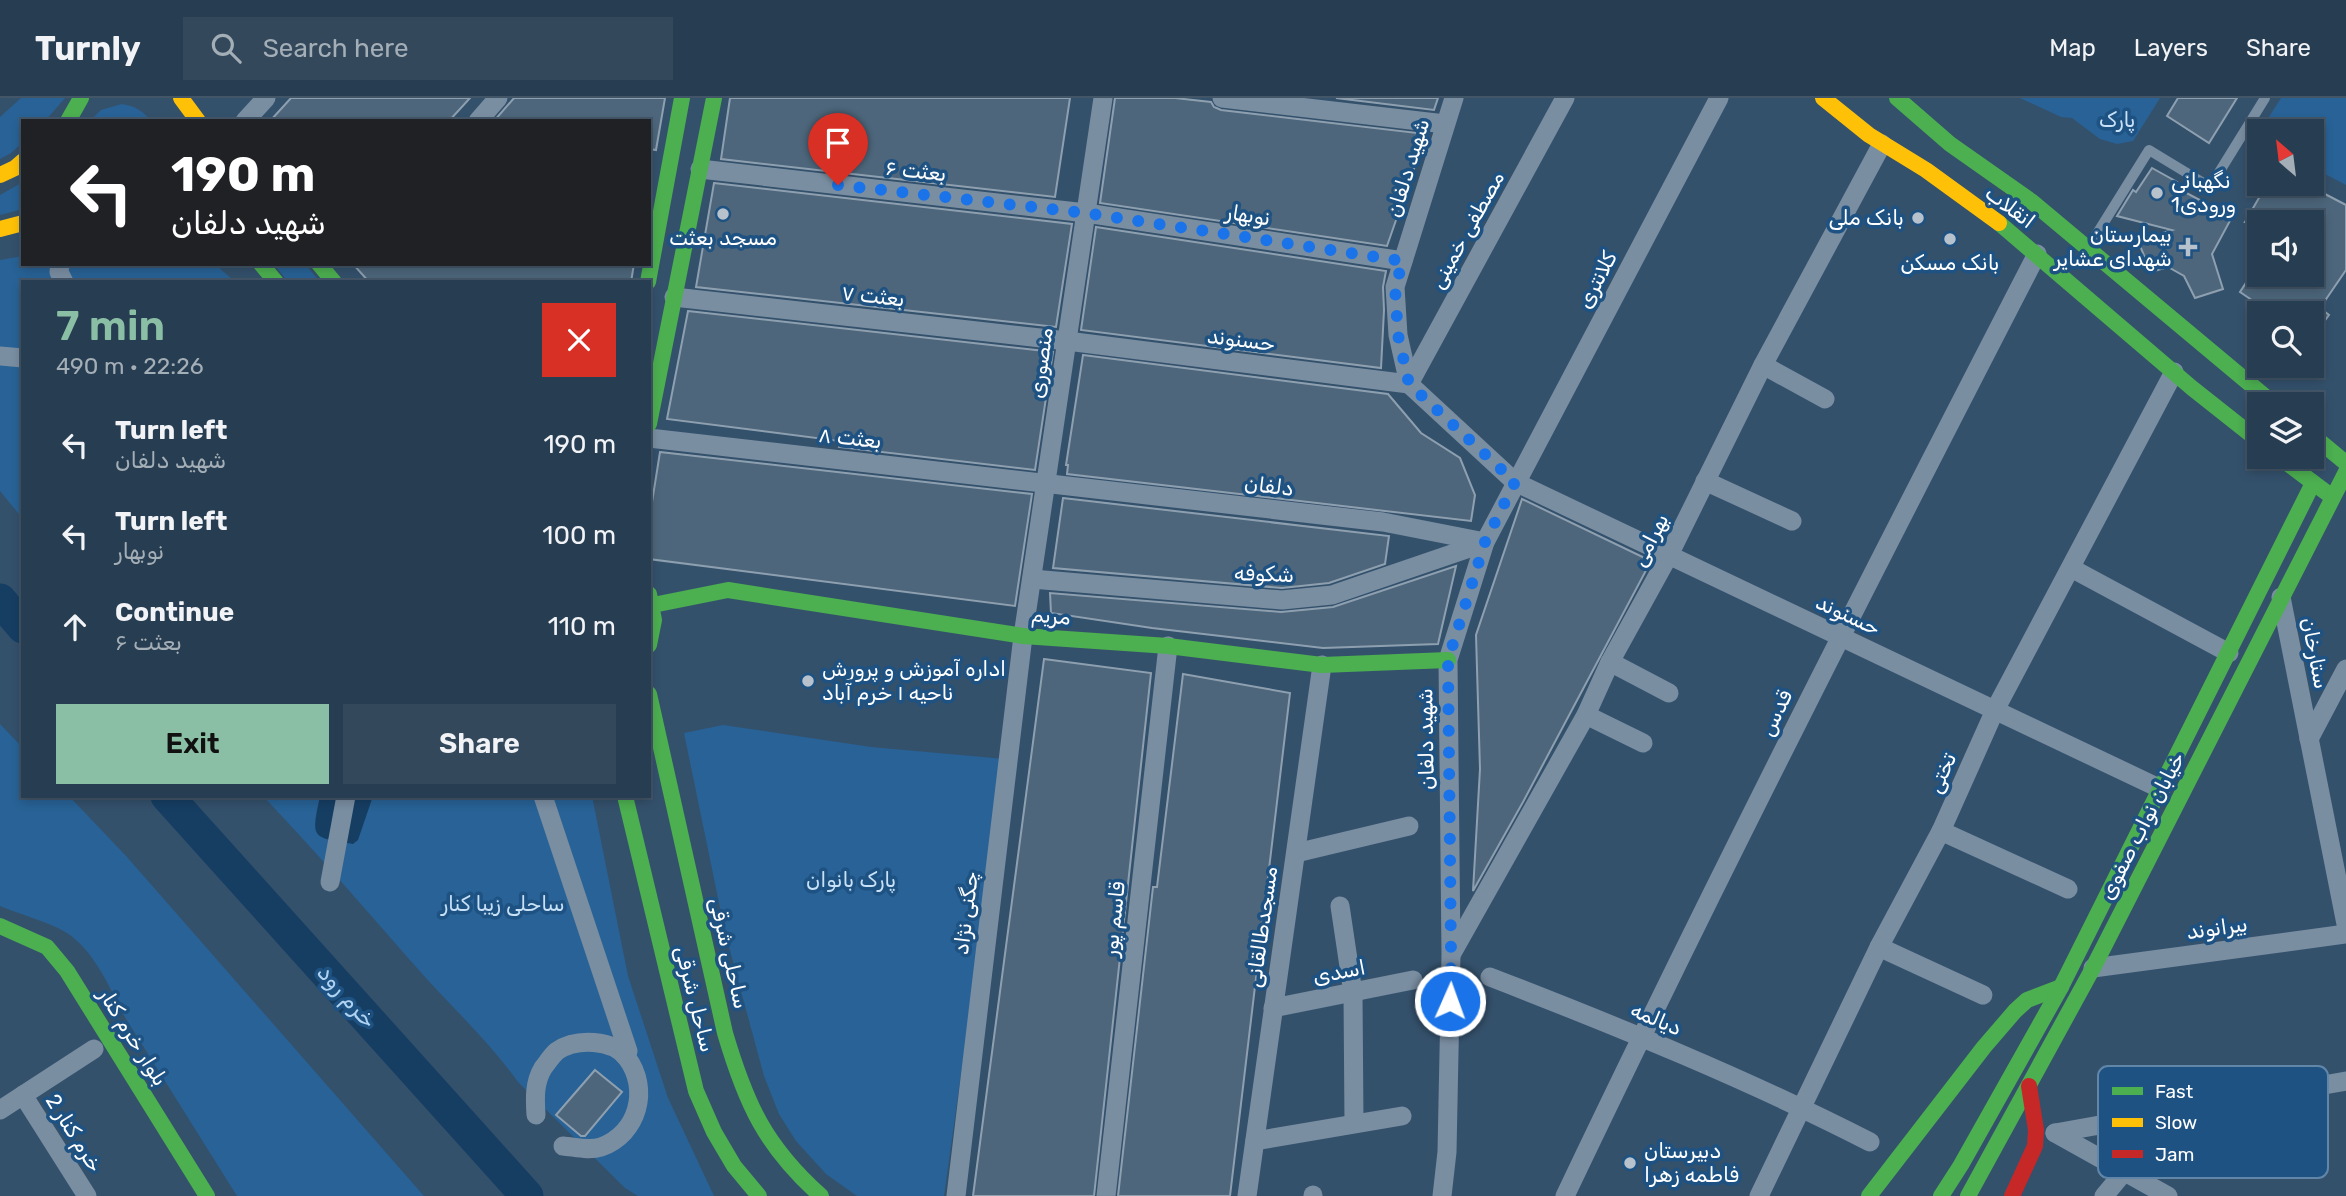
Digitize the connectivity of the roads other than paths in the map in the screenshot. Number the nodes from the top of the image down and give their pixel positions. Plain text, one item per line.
1 (81, 98) edge
2 (181, 98) edge
3 (266, 98) edge
4 (498, 98) edge
5 (682, 98) edge
6 (714, 98) edge
7 (1104, 98) edge
8 (1222, 98) edge
9 (1454, 98) edge
10 (1565, 98) edge
11 (1719, 98) edge
12 (1823, 98) edge
13 (1897, 98) edge
14 (2265, 98) edge
15 (69, 119) edge
16 (194, 119) edge
17 (247, 119) edge
18 (480, 119) edge
19 (1445, 124) junction
20 (1882, 144) junction
21 (21, 163) edge
22 (700, 170) junction
23 (0, 175) edge
24 (1989, 193) junction
25 (1086, 213) junction
26 (21, 224) edge
27 (0, 229) edge
28 (2087, 249) junction
29 (2037, 254) junction
30 (1403, 261) junction
31 (263, 266) edge
32 (321, 266) edge
33 (651, 266) edge
34 (274, 280) edge
35 (332, 280) edge
36 (674, 297) junction
37 (1067, 341) junction
38 (0, 356) edge
39 (21, 358) edge
40 (1763, 365) junction
41 (2174, 372) junction
42 (1409, 384) junction
43 (2260, 392) edge
44 (1825, 399) dead end
45 (651, 414) edge
46 (2247, 431) edge
47 (651, 438) edge
48 (2324, 445) edge
49 (2346, 463) edge
50 (2295, 469) edge
51 (2346, 472) edge
52 (1704, 481) junction
53 (1515, 482) junction
54 (1046, 483) junction
55 (2313, 483) junction
56 (2339, 498) edge
57 (1791, 520) dead end
58 (1485, 542) junction
59 (1669, 555) junction
60 (2071, 568) junction
61 (1032, 579) junction
62 (2281, 597) junction
63 (651, 600) edge
64 (1023, 636) junction
65 (1840, 636) junction
66 (651, 638) edge
67 (1168, 646) junction
68 (2229, 653) junction
69 (1448, 660) junction
70 (1610, 662) junction
71 (1322, 665) junction
72 (2346, 669) edge
73 (1669, 692) dead end
74 (651, 703) edge
75 (1995, 710) junction
76 (1586, 715) junction
77 (2309, 739) junction
78 (1643, 743) dead end
79 (2161, 789) junction
80 (346, 798) edge
81 (544, 798) edge
82 (625, 798) edge
83 (1409, 826) dead end
84 (1941, 831) junction
85 (1296, 853) junction
86 (330, 882) dead end
87 (2068, 889) dead end
88 (1340, 905) dead end
89 (2346, 924) edge
90 (0, 926) edge
91 (2346, 934) edge
92 (1880, 947) junction
93 (1451, 954) junction
94 (2093, 968) junction
95 (1490, 977) dead end
96 (1413, 980) dead end
97 (2062, 987) junction
98 (1353, 993) junction
99 (1983, 995) dead end
100 (1273, 1008) junction
101 (1641, 1036) junction
102 (94, 1049) dead end
103 (626, 1057) junction
104 (2346, 1081) edge
105 (2328, 1084) edge
106 (2029, 1086) junction
107 (23, 1095) junction
108 (1803, 1108) junction
109 (0, 1110) edge
110 (536, 1115) dead end
111 (1402, 1116) dead end
112 (1354, 1123) junction
113 (2098, 1125) edge
114 (1255, 1141) junction
115 (1870, 1142) dead end
116 (563, 1146) dead end
117 (1994, 1150) junction
118 (2098, 1157) edge
119 (2023, 1171) junction
120 (2119, 1178) edge
121 (2135, 1178) edge
122 (87, 1196) edge
123 (207, 1196) edge
124 (759, 1196) edge
125 (821, 1196) edge
126 (956, 1196) edge
127 (1106, 1196) edge
128 (1247, 1196) edge
129 (1442, 1196) edge
130 (1564, 1196) edge
131 (1759, 1196) edge
132 (1869, 1196) edge
133 (1941, 1196) edge
134 (1968, 1196) edge
135 (2012, 1196) edge
136 (2104, 1196) edge
137 (2168, 1196) edge

1 - 15 main road
2 - 16 main road
3 - 17 street
4 - 18 street
5 - 33 main road
6 - 22 main road
7 - 25 street, منصوری
8 - 19 street
9 - 19 street, شهید دلفان
10 - 42 street, مصطفی خمینی
11 - 53 street, کلانتری
12 - 20 main road, انقلاب
13 - 24 main road, انقلاب
14 - 28 lane
19 - 30 street, شهید دلفان
20 - 24 main road, انقلاب
20 - 40 street, بهرامی
21 - 23 main road
22 - 25 street, بعثت ۶
22 - 36 main road
24 - 28 main road, انقلاب
24 - 29 main road, انقلاب
25 - 30 street, نوبهار
25 - 37 street, منصوری
26 - 27 main road
28 - 43 main road, انقلاب
29 - 41 main road, انقلاب
29 - 65 street, قدس
30 - 42 street, شهید دلفان
31 - 34 main road
32 - 35 main road
36 - 37 street, بعثت ۷
36 - 45 main road
37 - 42 street, حسنوند
37 - 54 street, منصوری
38 - 39 street
40 - 44 street
40 - 52 street, بهرامی
41 - 46 main road, انقلاب
41 - 60 street, تختی
42 - 53 street
47 - 54 street, بعثت ۸
48 - 49 main road
50 - 55 main road
51 - 56 main road, خیابان نواب صفوی
52 - 57 street
52 - 59 street, بهرامی
53 - 58 street, شهید دلفان
53 - 59 street, حسنوند
54 - 58 street, دلفان
54 - 61 street, منصوری
55 - 56 main road
55 - 68 main road, خیابان نواب صفوی
56 - 62 main road, خیابان نواب صفوی
58 - 61 street, شکوفه
58 - 69 street, شهید دلفان
59 - 65 street, حسنوند
59 - 70 street, بهرامی
60 - 68 street
60 - 75 street, تختی
61 - 64 street, منصوری
62 - 77 street, ستارخان
62 - 94 main road, خیابان نواب صفوی
63 - 64 main road, مریم
63 - 66 main road
64 - 67 main road, مریم
64 - 126 street, چگنی نژاد
65 - 75 street, حسنوند
65 - 101 street, قدس
67 - 71 main road, مریم
67 - 127 street, قاسم پور
68 - 79 main road, خیابان نواب صفوی
69 - 71 main road, مریم
69 - 93 street, شهید دلفان
70 - 73 street
70 - 76 street, بهرامی
71 - 85 street, مسجدطالقانی
72 - 77 street
74 - 125 main road, ساحلی شرقی
75 - 79 street, حسنوند
75 - 84 street, تختی
76 - 78 street
76 - 93 street, بهرامی
77 - 89 street, ستارخان
79 - 97 main road, خیابان نواب صفوی
80 - 86 street
81 - 103 street
82 - 124 main road, ساحل شرقی
83 - 85 street
84 - 87 street
84 - 92 street, تختی
85 - 100 street, مسجدطالقانی
88 - 98 street
90 - 123 main road, بلوار خرم کنار
91 - 94 street, بیرانوند
92 - 99 street
92 - 108 street, تختی
93 - 129 street, شهید دلفان
94 - 106 main road, خیابان نواب صفوی
95 - 101 street, دیالمه
96 - 98 street, اسدی
97 - 132 main road
97 - 133 main road, خیابان نواب صفوی
98 - 100 street, اسدی
98 - 112 street
100 - 114 street, مسجدطالقانی
101 - 108 street, دیالمه
101 - 130 street, قدس
102 - 107 street
103 - 110 street
103 - 116 street
104 - 105 street
106 - 117 main road, خیابان نواب صفوی
106 - 119 main road
107 - 109 street
107 - 122 street, خرم کنار 2
108 - 115 street, دیالمه
108 - 131 street, تختی
111 - 112 street
112 - 114 street
113 - 118 street
114 - 128 street, مسجدطالقانی
117 - 119 main road
117 - 134 main road, خیابان نواب صفوی
119 - 135 main road
120 - 136 street
121 - 137 street

